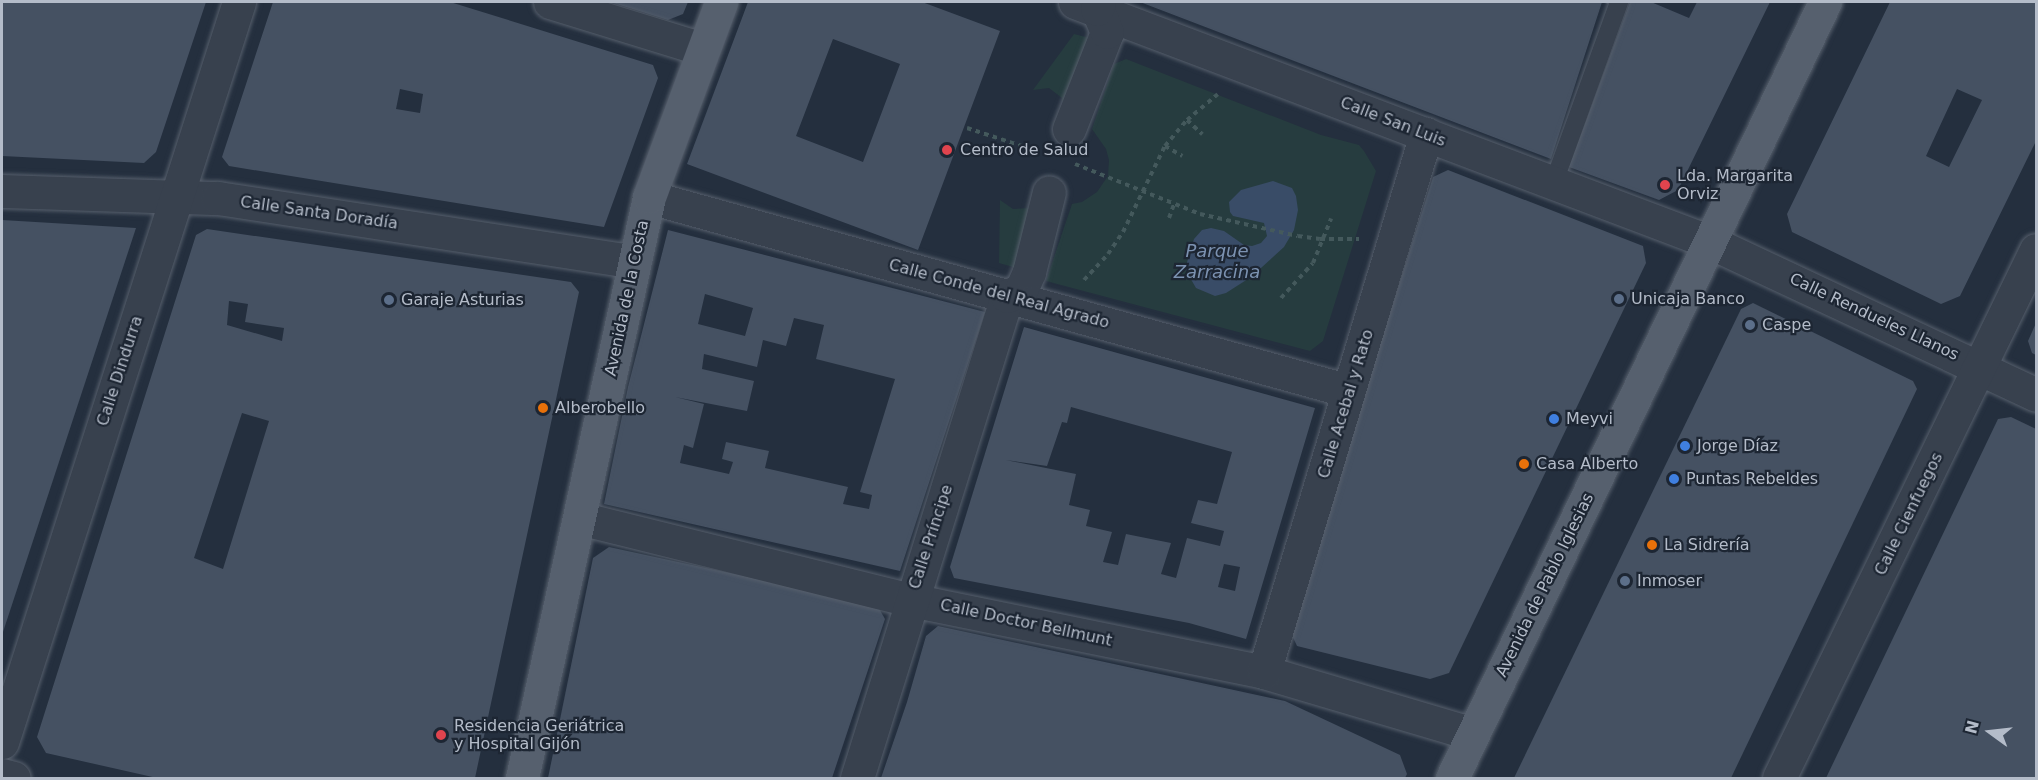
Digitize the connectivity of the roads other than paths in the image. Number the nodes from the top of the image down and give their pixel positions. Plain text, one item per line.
1 (239, 2) edge
2 (550, 2) edge
3 (721, 2) edge
4 (1620, 2) edge
5 (1825, 2) edge
6 (1090, 4) edge
7 (703, 49) junction
8 (1426, 134) junction
9 (1076, 142) road end
10 (1554, 182) junction
11 (2, 191) edge
12 (1049, 192) dead end
13 (649, 196) junction
14 (176, 197) junction
15 (1710, 242) junction
16 (2037, 249) edge
17 (634, 262) junction
18 (1007, 296) junction
19 (1981, 367) junction
20 (1349, 391) junction
21 (2037, 395) edge
22 (579, 519) junction
23 (911, 600) junction
24 (1264, 672) junction
25 (1473, 734) junction
26 (2, 742) edge
27 (2, 775) edge
28 (14, 778) edge
29 (522, 778) edge
30 (857, 778) edge
31 (1452, 778) edge
32 (1779, 778) edge

1 - 14 street, Calle Dindurra
2 - 7 street
3 - 7 main road, Avenida de la Costa
4 - 10 lane
5 - 15 main road, Avenida de Pablo Iglesias
6 - 8 street, Calle San Luis
6 - 9 street
7 - 13 main road, Avenida de la Costa
8 - 10 street, Calle San Luis
8 - 20 street, Calle Acebal y Rato
10 - 15 street, Calle San Luis
11 - 14 street, Calle Santa Doradía
12 - 18 street
13 - 17 main road, Avenida de la Costa
13 - 18 street, Calle Conde del Real Agrado
14 - 17 street, Calle Santa Doradía
14 - 26 street, Calle Dindurra
15 - 19 street, Calle Rendueles Llanos
15 - 25 main road, Avenida de Pablo Iglesias
16 - 19 street, Calle Cienfuegos
17 - 22 main road, Avenida de la Costa
18 - 20 street, Calle Conde del Real Agrado
18 - 23 street, Calle Príncipe
19 - 21 street, Calle Rendueles Llanos
19 - 32 street, Calle Cienfuegos
20 - 24 street, Calle Acebal y Rato
22 - 23 street, Calle Doctor Bellmunt
22 - 29 main road, Avenida de la Costa
23 - 24 street, Calle Doctor Bellmunt
23 - 30 street, Calle Príncipe
24 - 25 street, Calle Doctor Bellmunt
25 - 31 main road, Avenida de Pablo Iglesias
27 - 28 street

